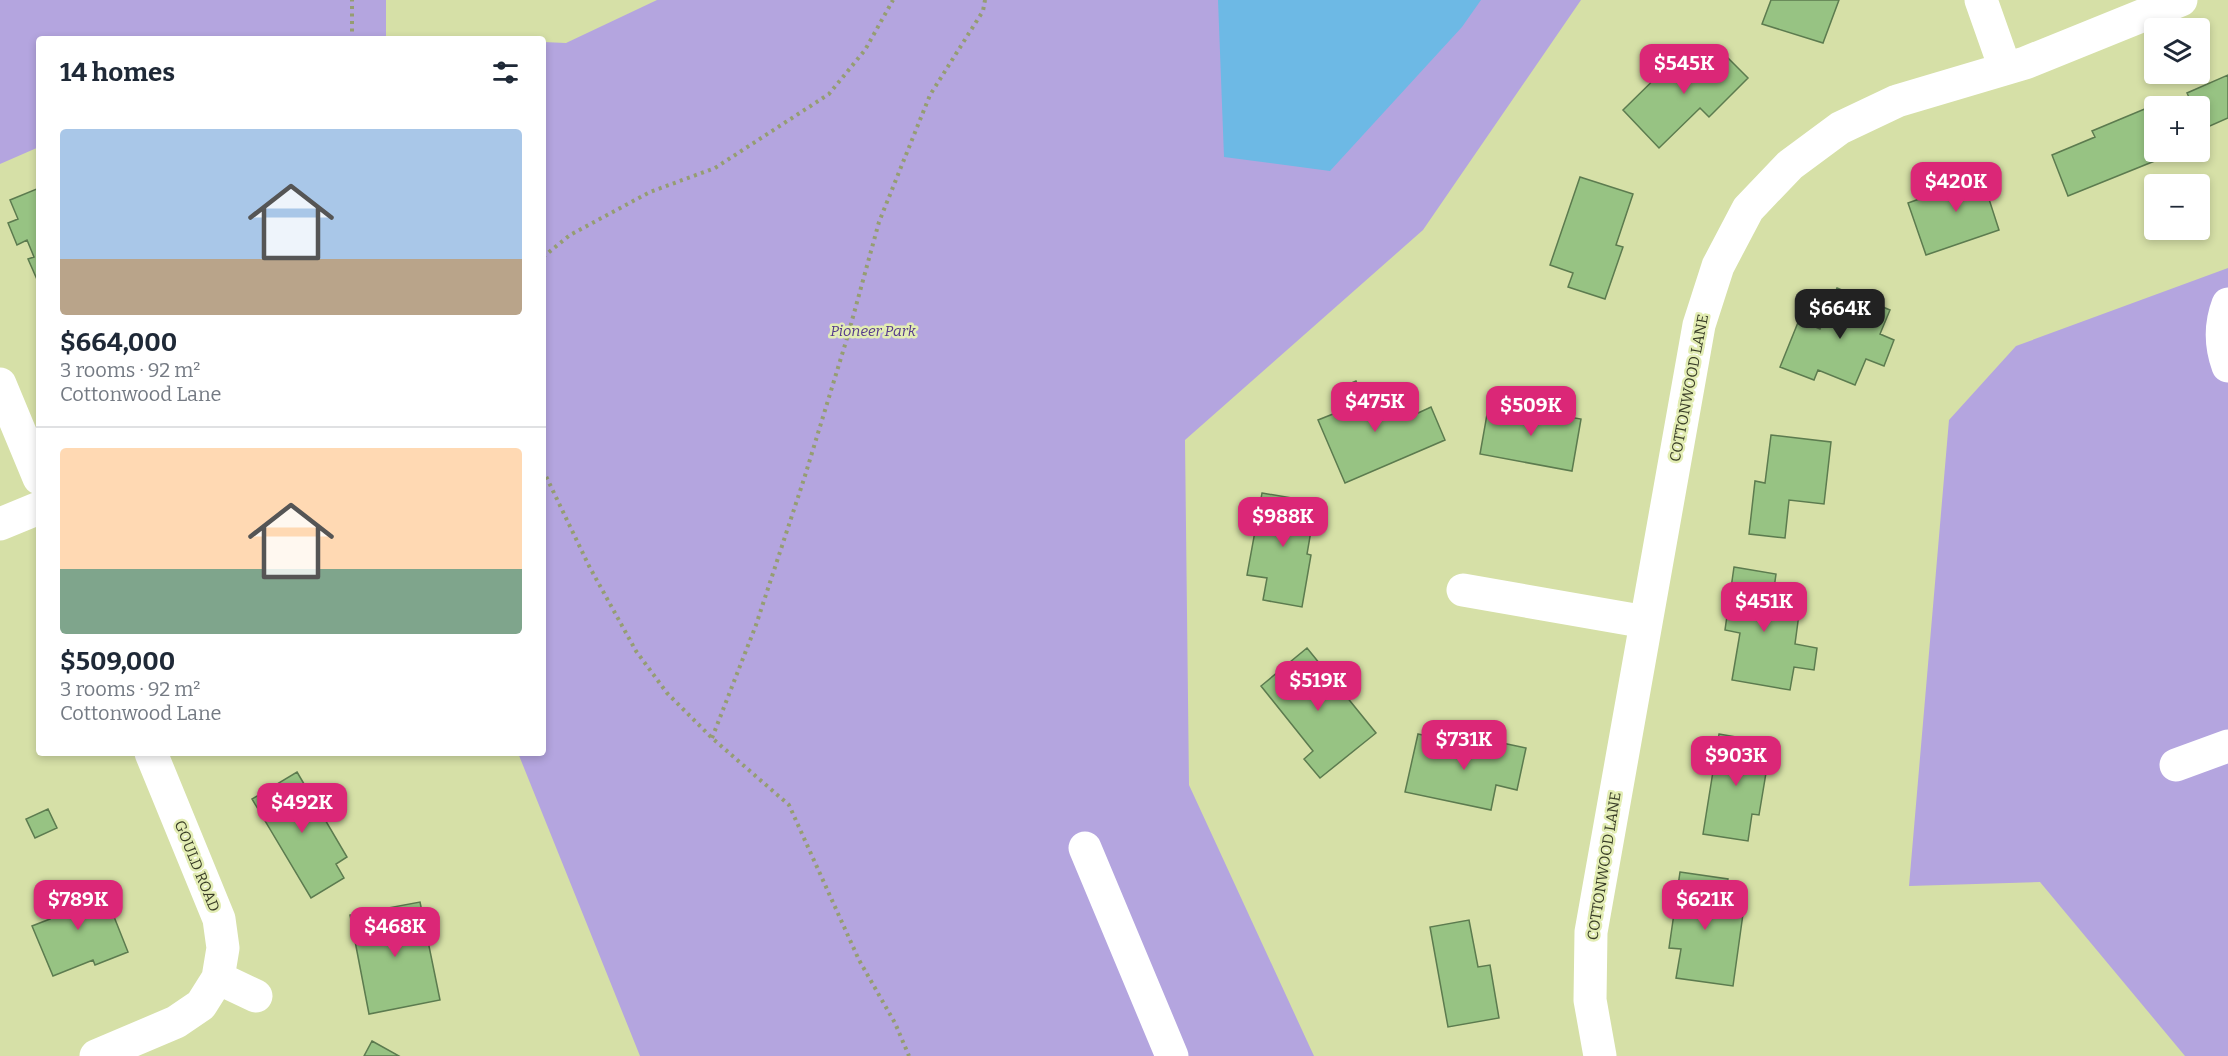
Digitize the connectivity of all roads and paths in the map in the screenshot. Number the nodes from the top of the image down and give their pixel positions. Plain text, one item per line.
1 (352, 0) edge
2 (893, 0) edge
3 (985, 0) edge
4 (1981, 0) edge
5 (2181, 0) edge
6 (352, 36) edge
7 (2005, 68) junction
8 (546, 255) edge
9 (2228, 304) edge
10 (2228, 366) edge
11 (0, 384) edge
12 (36, 471) edge
13 (546, 476) edge
14 (36, 509) edge
15 (0, 524) edge
16 (1463, 591) dead end
17 (1646, 622) junction
18 (712, 738) junction
19 (2228, 746) edge
20 (152, 756) edge
21 (2176, 765) dead end
22 (1085, 848) dead end
23 (218, 978) junction
24 (256, 996) dead end
25 (96, 1056) edge
26 (909, 1056) edge
27 (1172, 1056) edge
28 (1600, 1056) edge

1 - 6 path
2 - 8 path
3 - 18 path
4 - 7 street
5 - 7 street, COTTONWOOD LANE
7 - 17 street, COTTONWOOD LANE
9 - 10 street
11 - 12 street
13 - 18 path
14 - 15 street
16 - 17 street
17 - 28 street, COTTONWOOD LANE
18 - 26 path
19 - 21 street
20 - 23 street, GOULD ROAD
22 - 27 street
23 - 24 street
23 - 25 street, GOULD ROAD

